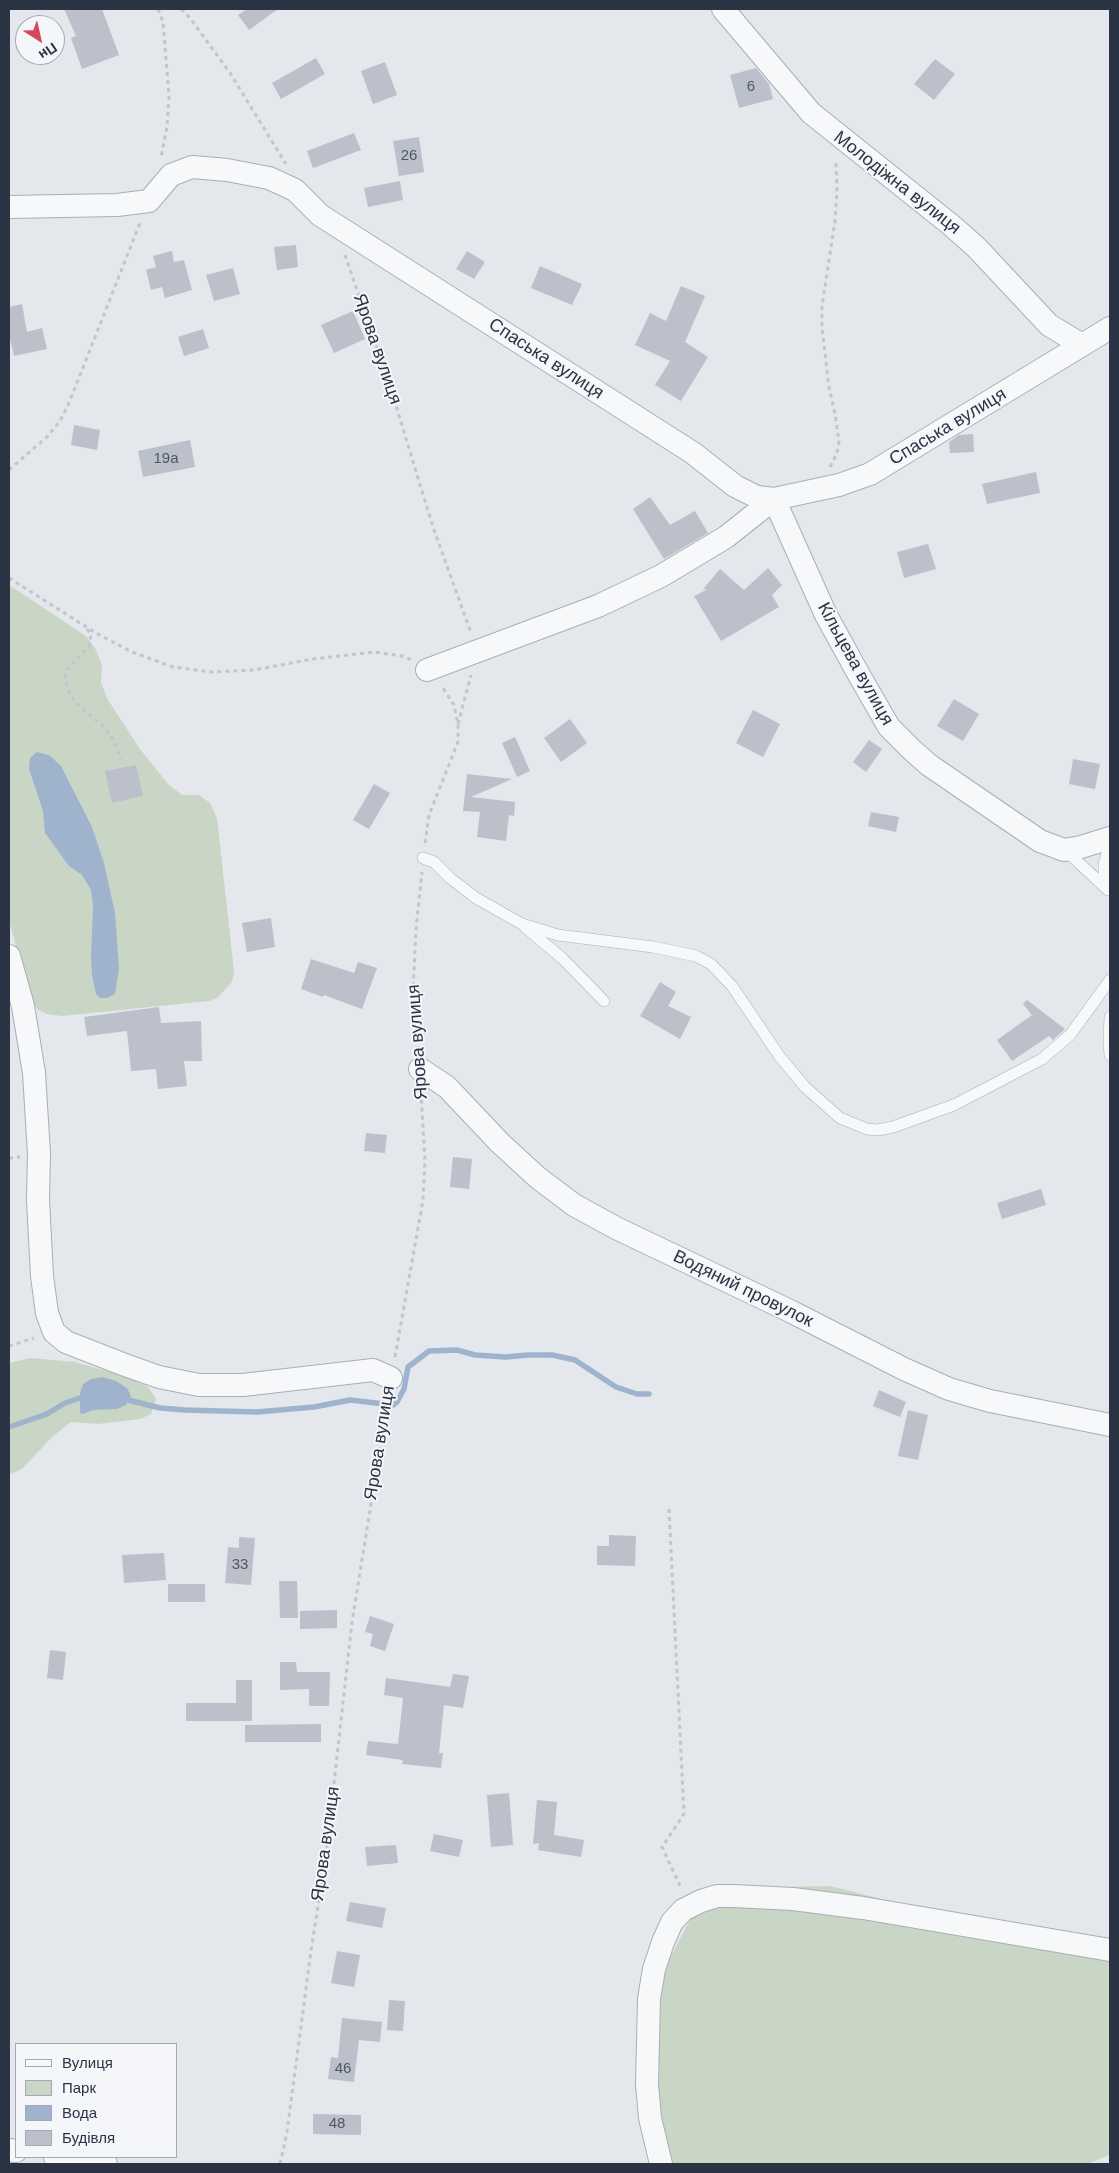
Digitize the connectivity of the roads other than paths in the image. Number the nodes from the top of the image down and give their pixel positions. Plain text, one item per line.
1 (723, 9) edge
2 (9, 207) edge
3 (1110, 328) edge
4 (1082, 345) junction
5 (774, 499) junction
6 (427, 670) road end
7 (1110, 838) edge
8 (1110, 843) edge
9 (1064, 850) junction
10 (423, 858) road end
11 (1109, 892) edge
12 (522, 924) junction
13 (9, 956) edge
14 (1110, 980) edge
15 (604, 1001) dead end
16 (1110, 1016) edge
17 (1110, 1055) edge
18 (420, 1068) road end
19 (390, 1384) road end
20 (1110, 1425) edge
21 (1110, 1950) edge
22 (62, 2158) edge
23 (106, 2164) edge
24 (660, 2164) edge

1 - 4 street, Молодіжна вулиця
2 - 5 street, Спаська вулиця
3 - 4 street, Спаська вулиця
4 - 5 street, Спаська вулиця
5 - 6 street, Спаська вулиця
5 - 9 street, Кільцева вулиця
7 - 9 street
8 - 11 lane
9 - 11 lane
10 - 12 lane
12 - 14 lane
12 - 15 lane
13 - 19 street
16 - 17 lane
18 - 20 street, Водяний провулок
21 - 24 street
22 - 23 street

